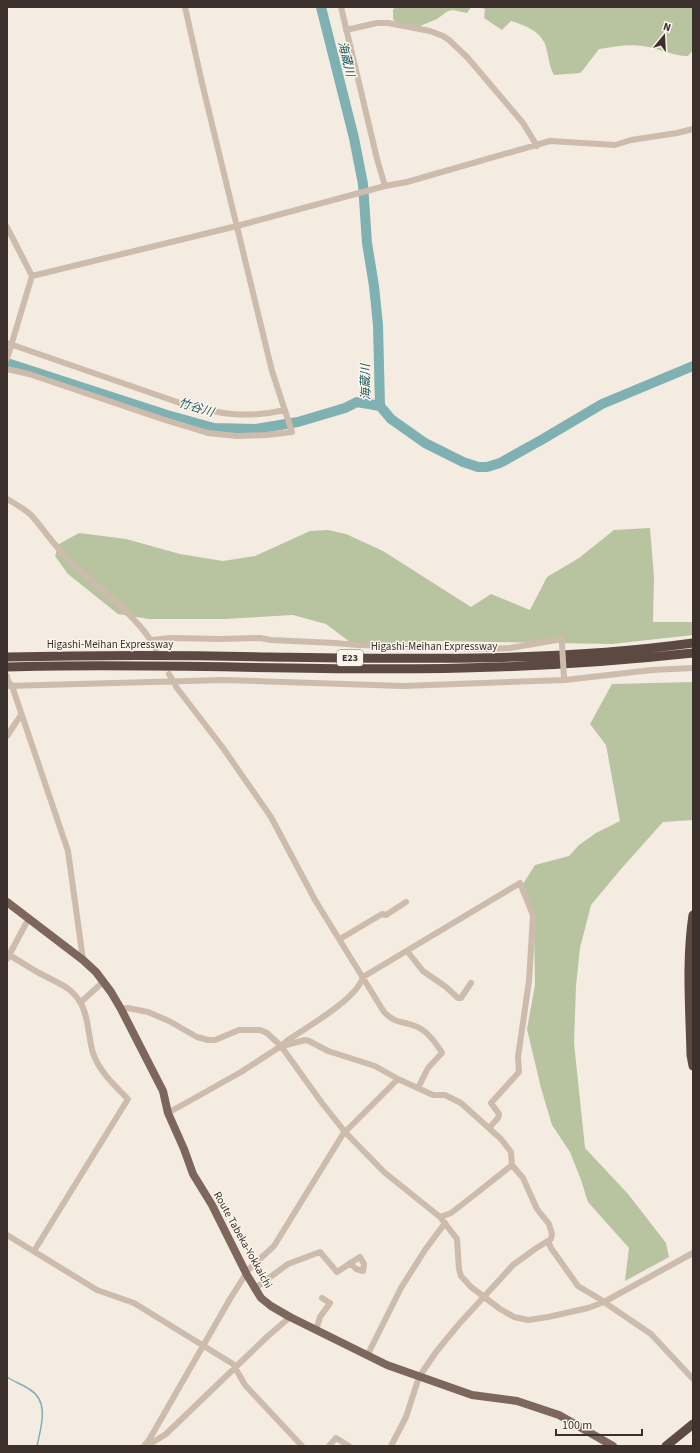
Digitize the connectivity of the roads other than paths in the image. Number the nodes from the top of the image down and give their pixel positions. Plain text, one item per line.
1 (185, 7) edge
2 (341, 7) edge
3 (346, 30) junction
4 (693, 129) edge
5 (537, 146) junction
6 (385, 186) junction
7 (237, 226) junction
8 (7, 227) edge
9 (32, 276) junction
10 (10, 345) edge
11 (7, 359) edge
12 (7, 369) edge
13 (285, 411) junction
14 (7, 499) edge
15 (151, 640) junction
16 (693, 643) edge
17 (156, 649) dead end
18 (693, 653) edge
19 (7, 657) edge
20 (7, 667) edge
21 (693, 668) edge
22 (169, 674) dead end
23 (7, 676) edge
24 (564, 679) junction
25 (173, 681) junction
26 (10, 686) edge
27 (21, 715) junction
28 (7, 736) edge
29 (7, 902) edge
30 (406, 902) dead end
31 (693, 915) edge
32 (29, 918) junction
33 (340, 939) junction
34 (407, 951) junction
35 (8, 957) edge
36 (83, 960) junction
37 (363, 977) junction
38 (104, 982) junction
39 (471, 983) dead end
40 (81, 1002) junction
41 (121, 1009) junction
42 (281, 1046) junction
43 (693, 1066) edge
44 (398, 1079) junction
45 (418, 1088) junction
46 (168, 1113) junction
47 (489, 1128) junction
48 (345, 1132) junction
49 (512, 1165) junction
50 (440, 1217) junction
51 (445, 1223) junction
52 (7, 1235) edge
53 (548, 1241) junction
54 (34, 1251) junction
55 (693, 1253) edge
56 (350, 1263) dead end
57 (247, 1275) junction
58 (254, 1289) junction
59 (485, 1297) junction
60 (322, 1298) dead end
61 (604, 1302) junction
62 (290, 1316) junction
63 (316, 1330) junction
64 (204, 1345) junction
65 (367, 1356) junction
66 (236, 1368) junction
67 (419, 1377) junction
68 (693, 1379) edge
69 (693, 1424) edge
70 (145, 1446) edge
71 (302, 1446) edge
72 (329, 1446) edge
73 (349, 1446) edge
74 (391, 1446) edge
75 (613, 1446) edge
76 (666, 1446) edge

1 - 7 street
2 - 3 street
3 - 5 street
3 - 6 street
4 - 5 street
5 - 6 street
6 - 7 street
7 - 9 street
7 - 13 street
8 - 9 street
9 - 10 street
10 - 11 street
10 - 13 street
12 - 13 street
14 - 15 street
15 - 17 street
15 - 24 street, bridge
16 - 19 highway, Higashi-Meihan Expressway / E23
18 - 20 highway, Higashi-Meihan Expressway / E23
21 - 24 street
22 - 25 street
23 - 26 street
24 - 25 street
25 - 26 street
25 - 33 street
26 - 27 street
27 - 28 street
27 - 36 street
29 - 32 main road, Route Tabeka-Yokkaichi
30 - 33 street
31 - 43 highway
32 - 35 street
32 - 36 main road, Route Tabeka-Yokkaichi
33 - 37 street
34 - 37 street
34 - 39 street
34 - 47 street
35 - 40 street
36 - 38 main road, Route Tabeka-Yokkaichi
37 - 42 street
37 - 45 street
38 - 40 street
38 - 41 main road, Route Tabeka-Yokkaichi
40 - 54 street
41 - 42 street
41 - 46 main road, Route Tabeka-Yokkaichi
42 - 44 street
42 - 46 street
42 - 48 street
44 - 45 street
44 - 48 street
45 - 47 street
46 - 57 main road, Route Tabeka-Yokkaichi
47 - 49 street
48 - 50 street
48 - 57 street
49 - 50 street
49 - 53 street
50 - 51 street
51 - 59 street
51 - 65 street
52 - 54 street
53 - 59 street
53 - 61 street
54 - 64 street
55 - 61 street
56 - 58 street
57 - 58 main road, Route Tabeka-Yokkaichi
57 - 64 street
58 - 62 main road, Route Tabeka-Yokkaichi
59 - 61 street
59 - 67 street
60 - 63 street
61 - 68 street
62 - 63 main road, Route Tabeka-Yokkaichi
62 - 66 street
63 - 65 main road, Route Tabeka-Yokkaichi
64 - 66 street
64 - 70 street
65 - 67 main road, Route Tabeka-Yokkaichi
66 - 70 street
66 - 71 street
67 - 74 street
67 - 75 main road, Route Tabeka-Yokkaichi
69 - 76 highway
72 - 73 street

